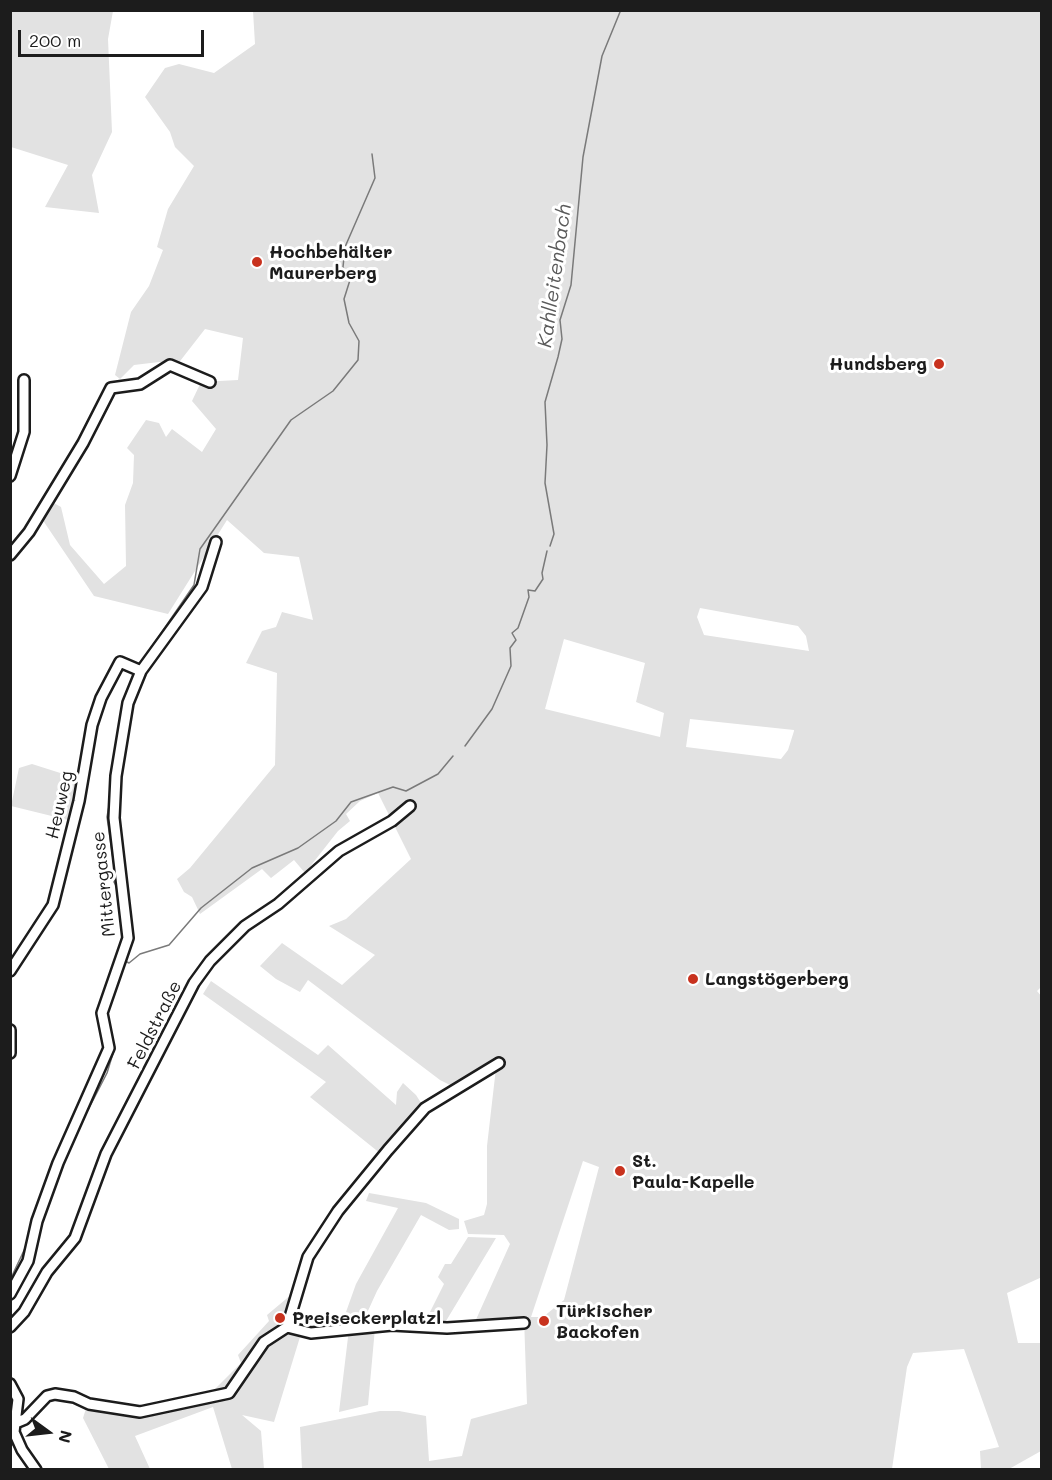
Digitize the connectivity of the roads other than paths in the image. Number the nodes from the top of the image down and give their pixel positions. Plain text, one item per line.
1 (24, 380) dead end
2 (210, 382) dead end
3 (10, 476) edge
4 (216, 542) dead end
5 (10, 555) edge
6 (141, 671) junction
7 (410, 806) dead end
8 (10, 970) edge
9 (10, 1030) edge
10 (10, 1053) edge
11 (499, 1063) dead end
12 (10, 1294) edge
13 (524, 1323) dead end
14 (10, 1327) edge
15 (288, 1327) junction
16 (10, 1384) edge
17 (13, 1424) junction
18 (26, 1465) edge
19 (36, 1470) edge

1 - 3 street
2 - 5 street
4 - 6 street, Mittergasse
6 - 8 street, Heuweg
6 - 12 street, Mittergasse
7 - 14 street, Feldstraße
9 - 10 street
11 - 15 street
13 - 15 street
15 - 17 street
16 - 17 street
17 - 18 street
18 - 19 street

